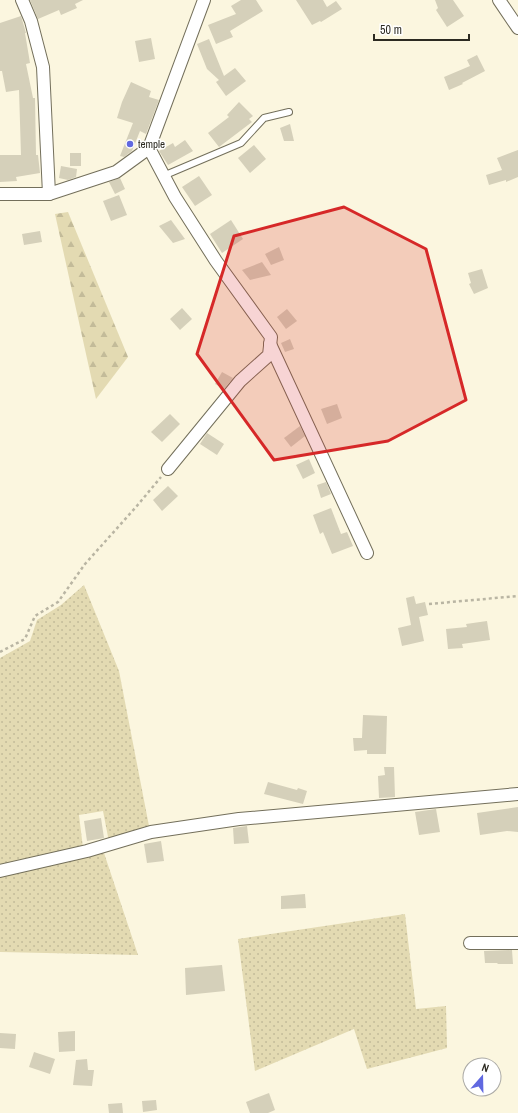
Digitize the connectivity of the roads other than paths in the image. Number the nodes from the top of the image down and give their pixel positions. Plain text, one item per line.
1 (22, 0) edge
2 (204, 0) edge
3 (499, 0) edge
4 (518, 28) edge
5 (289, 112) dead end
6 (149, 148) junction
7 (163, 176) junction
8 (0, 194) edge
9 (49, 194) junction
10 (270, 344) junction
11 (168, 469) road end
12 (367, 553) dead end
13 (518, 794) edge
14 (0, 871) edge
15 (470, 943) dead end
16 (518, 943) edge

1 - 9 street
2 - 6 street
3 - 4 street
5 - 7 lane
6 - 7 street
6 - 9 street
7 - 10 street
8 - 9 street
10 - 11 street
10 - 12 street
13 - 14 street
15 - 16 street

